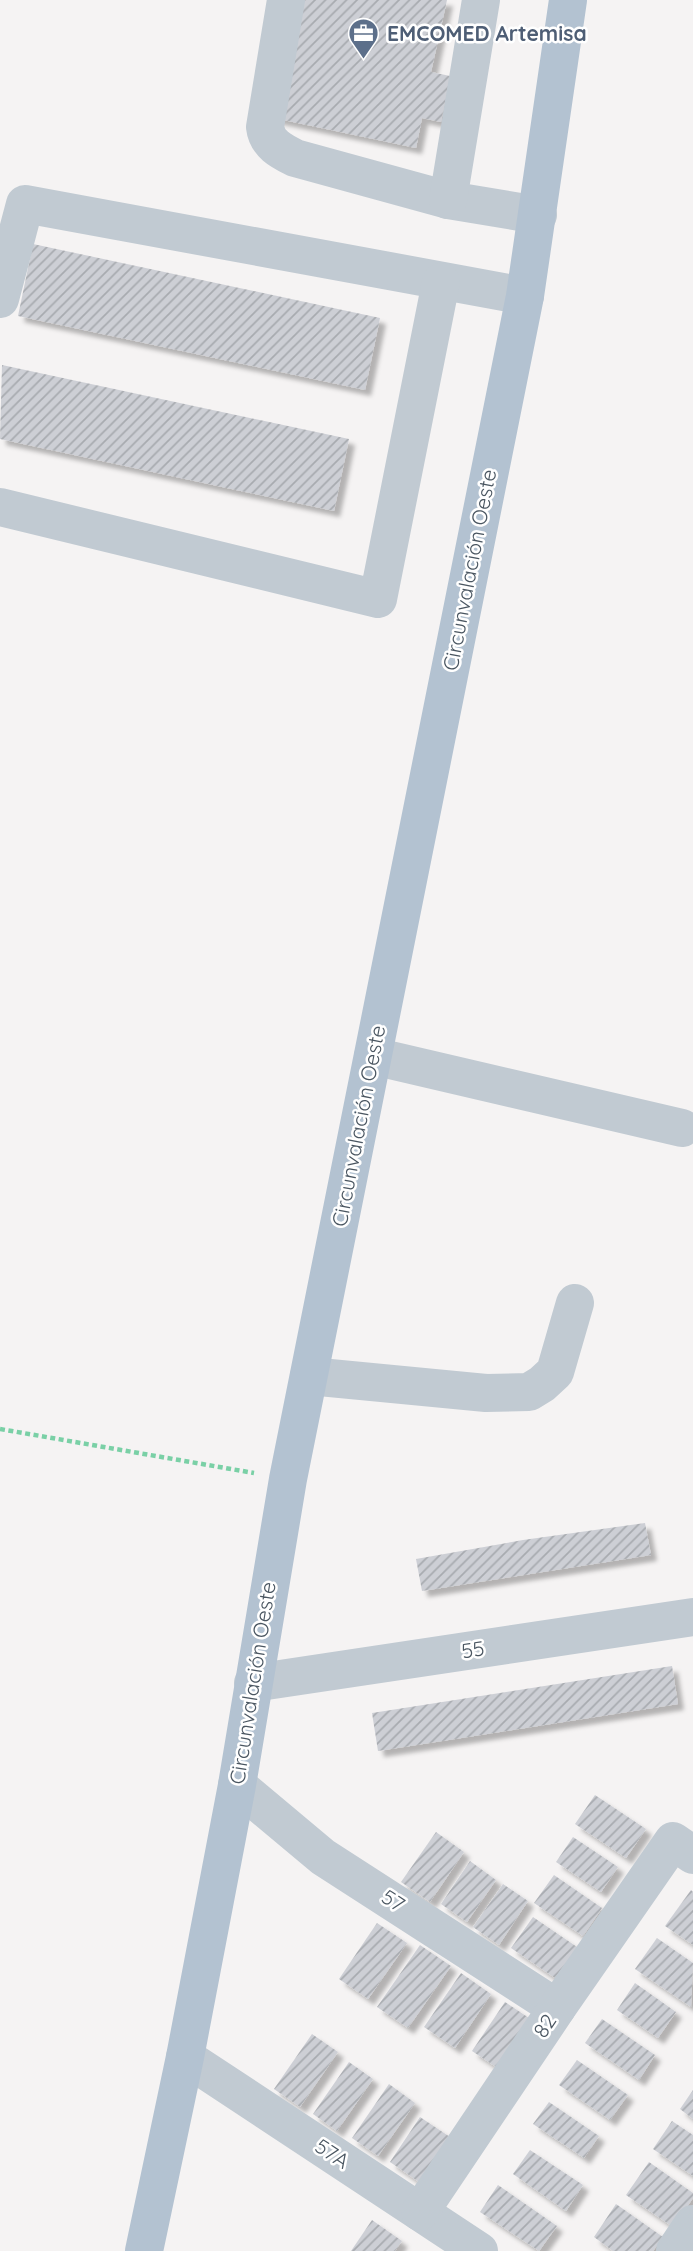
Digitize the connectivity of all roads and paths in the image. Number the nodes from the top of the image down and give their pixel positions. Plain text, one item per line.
1 (286, 0) edge
2 (481, 0) edge
3 (568, 0) edge
4 (448, 200) junction
5 (538, 215) junction
6 (441, 282) junction
7 (525, 296) junction
8 (0, 299) edge
9 (0, 507) edge
10 (373, 1056) junction
11 (682, 1128) dead end
12 (575, 1303) dead end
13 (309, 1376) junction
14 (0, 1429) edge
15 (288, 1479) junction
16 (693, 1617) edge
17 (253, 1683) junction
18 (237, 1785) junction
19 (683, 1848) edge
20 (557, 2008) junction
21 (185, 2057) junction
22 (420, 2212) junction
23 (693, 2224) edge
24 (144, 2251) edge
25 (479, 2251) edge
26 (674, 2251) edge

1 - 4 street
2 - 4 street
3 - 5 main road, Circunvalación Oeste
4 - 5 street
5 - 7 main road, Circunvalación Oeste
6 - 7 street
6 - 8 street
6 - 9 street
7 - 10 main road, Circunvalación Oeste
10 - 11 street
10 - 13 main road, Circunvalación Oeste
12 - 13 street
13 - 15 main road, Circunvalación Oeste
14 - 15 path
15 - 17 main road, Circunvalación Oeste
16 - 17 street, 55
17 - 18 main road, Circunvalación Oeste
18 - 20 street, 57
18 - 21 main road, Circunvalación Oeste
19 - 20 street, 82
20 - 22 street, 82
21 - 22 street, 57A
21 - 24 main road, Circunvalación Oeste
22 - 25 street, 57A
23 - 26 street

